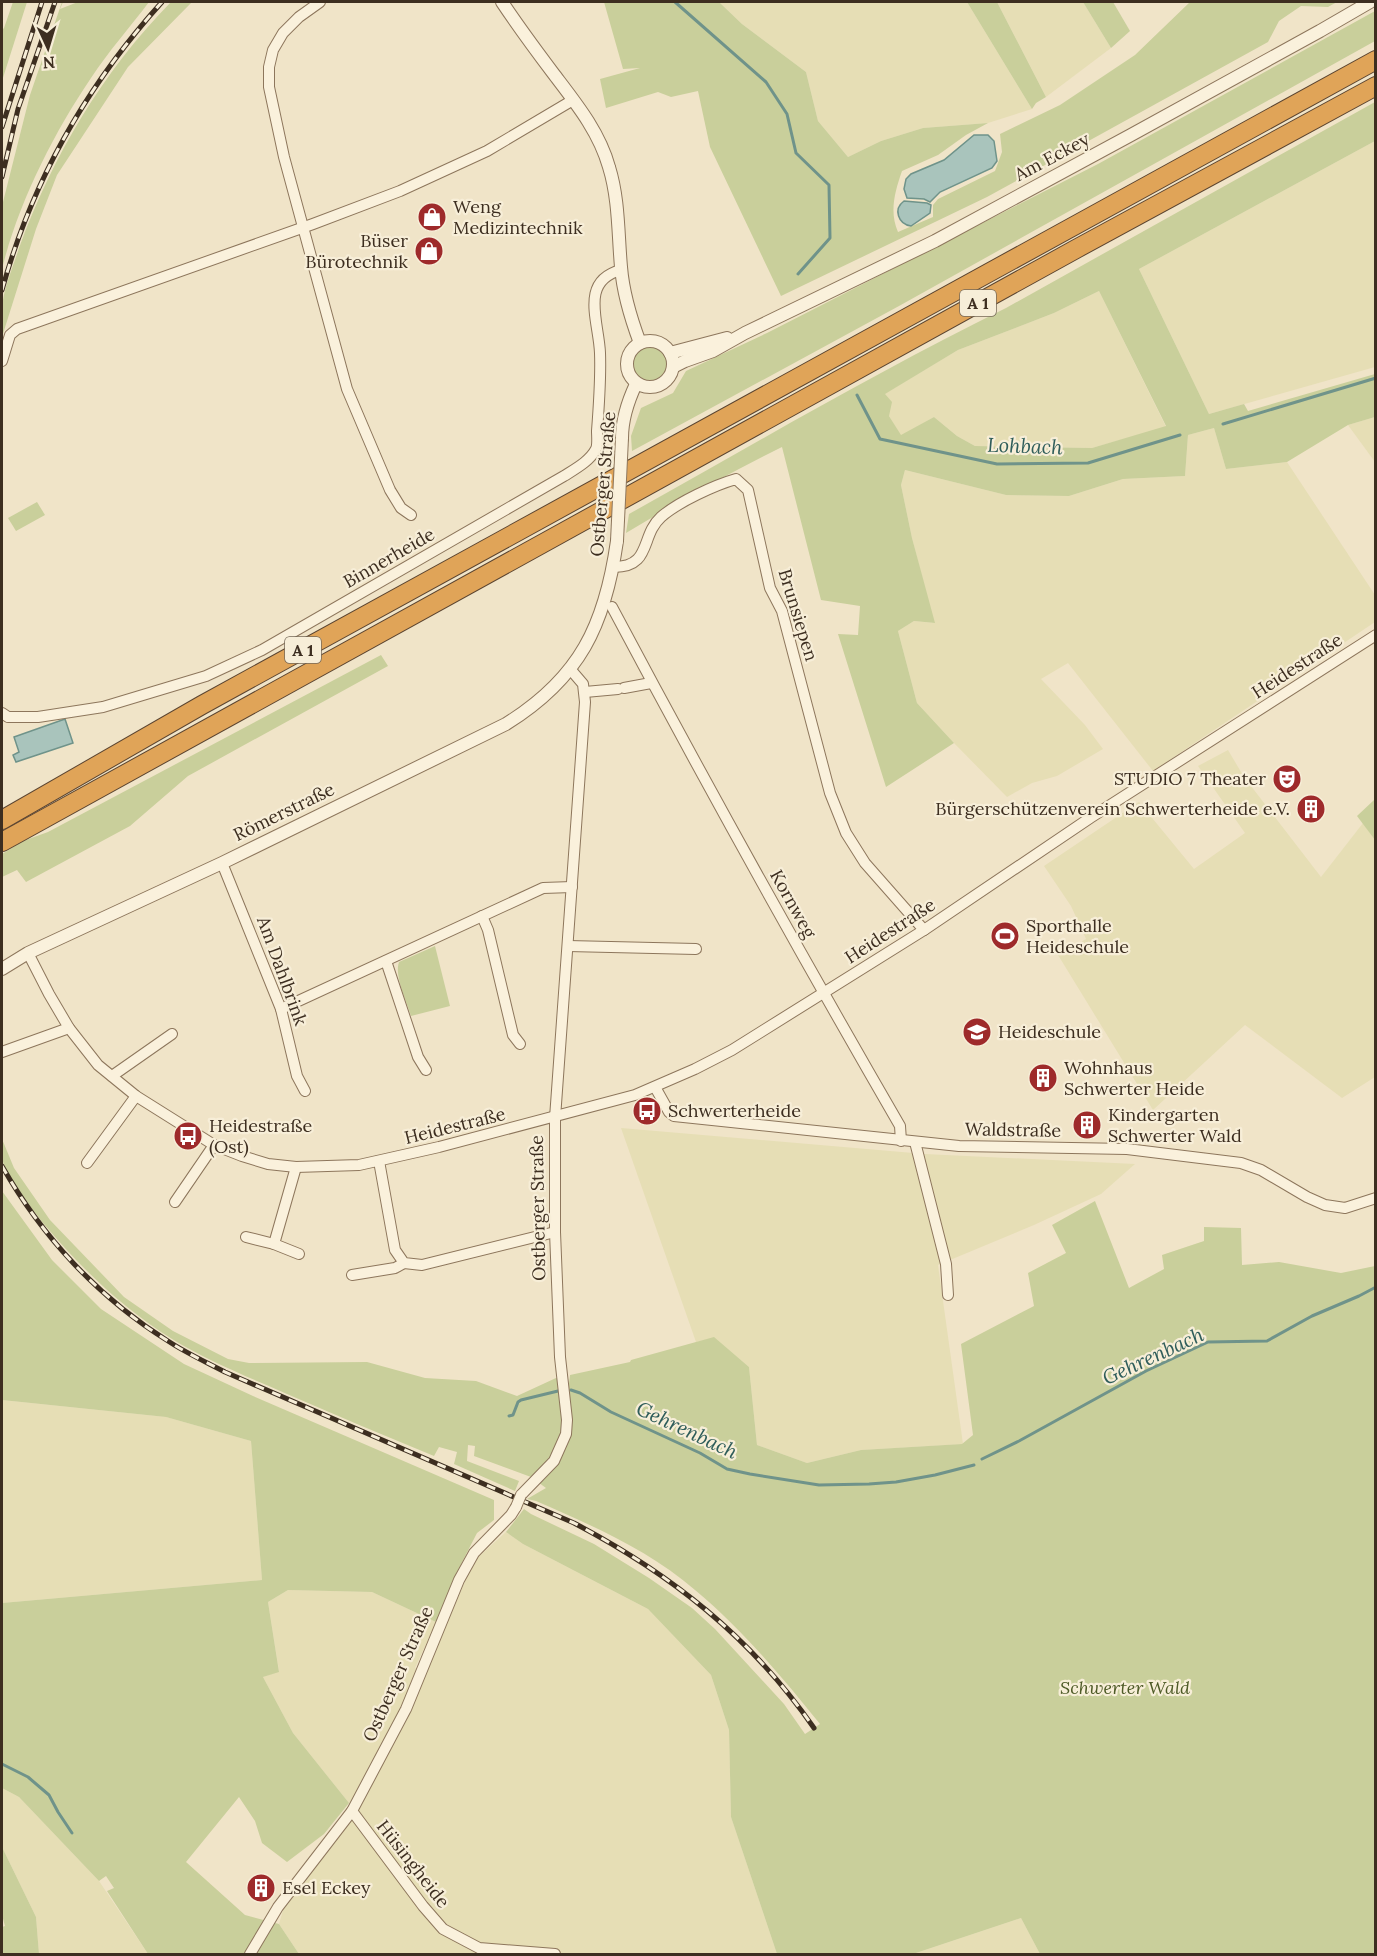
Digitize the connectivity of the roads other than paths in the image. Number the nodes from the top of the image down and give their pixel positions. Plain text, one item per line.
1 (320, 2) edge
2 (502, 2) edge
3 (1370, 2) edge
4 (1376, 60) edge
5 (1376, 86) edge
6 (573, 100) junction
7 (308, 226) junction
8 (621, 270) junction
9 (745, 333) junction
10 (640, 343) junction
11 (670, 353) junction
12 (2, 361) edge
13 (673, 367) junction
14 (636, 384) junction
15 (411, 515) dead end
16 (614, 567) junction
17 (612, 607) dead end
18 (1376, 635) edge
19 (571, 669) junction
20 (651, 683) junction
21 (585, 692) junction
22 (2, 713) edge
23 (9, 816) edge
24 (2, 842) edge
25 (222, 863) junction
26 (572, 887) junction
27 (482, 916) junction
28 (924, 930) junction
29 (568, 946) junction
30 (696, 949) dead end
31 (28, 954) junction
32 (387, 961) junction
33 (2, 969) edge
34 (823, 993) junction
35 (281, 1009) junction
36 (69, 1028) junction
37 (172, 1034) dead end
38 (519, 1044) dead end
39 (2, 1052) edge
40 (426, 1070) dead end
41 (112, 1076) junction
42 (655, 1087) junction
43 (305, 1091) dead end
44 (136, 1096) junction
45 (555, 1118) junction
46 (901, 1141) junction
47 (915, 1142) junction
48 (214, 1145) junction
49 (379, 1161) junction
50 (87, 1163) dead end
51 (296, 1167) junction
52 (1376, 1198) edge
53 (175, 1202) dead end
54 (555, 1232) junction
55 (246, 1237) dead end
56 (274, 1244) junction
57 (299, 1254) dead end
58 (404, 1263) junction
59 (352, 1275) dead end
60 (948, 1295) dead end
61 (352, 1811) junction
62 (250, 1954) edge
63 (555, 1954) edge

1 - 7 street, Binnerheide
2 - 6 street
3 - 9 street, Am Eckey
4 - 23 highway, A 1
5 - 24 highway, A 1
6 - 7 street
6 - 8 street
7 - 12 street
7 - 15 street, Binnerheide
8 - 10 street
8 - 22 street, Binnerheide
9 - 11 street, Am Eckey
9 - 13 street, Am Eckey
10 - 11 street
10 - 14 street
11 - 13 street
13 - 14 street
14 - 16 street, Ostberger Straße, bridge
16 - 19 street, Ostberger Straße
16 - 28 street, Brunsiepen
17 - 20 street, Kornweg
18 - 28 street, Heidestraße
19 - 21 street
19 - 25 street, Römerstraße
20 - 21 street
20 - 34 street, Kornweg
21 - 26 street, Ostberger Straße
25 - 31 street, Römerstraße
25 - 35 street, Am Dahlbrink
26 - 27 street
26 - 29 street, Ostberger Straße
27 - 32 street
27 - 38 street
28 - 34 street, Heidestraße
29 - 30 street
29 - 45 street, Ostberger Straße
31 - 33 street, Römerstraße
31 - 36 street, Heidestraße
32 - 35 street
32 - 40 street
34 - 42 street, Heidestraße
34 - 46 street, Kornweg
35 - 43 street, Am Dahlbrink
36 - 39 street
36 - 41 street, Heidestraße
37 - 41 street
41 - 44 street, Heidestraße
42 - 45 street, Heidestraße
42 - 46 street, Waldstraße
44 - 48 street, Heidestraße
44 - 50 street
45 - 49 street, Heidestraße
45 - 54 street, Ostberger Straße
46 - 47 street, Waldstraße
47 - 52 street, Waldstraße
47 - 60 street
48 - 51 street, Heidestraße
48 - 53 street
49 - 51 street, Heidestraße
49 - 58 street
51 - 56 street
54 - 58 street
54 - 61 street, Ostberger Straße, bridge
55 - 56 street
56 - 57 street
58 - 59 street
61 - 62 street, Ostberger Straße
61 - 63 street, Hüsingheide

